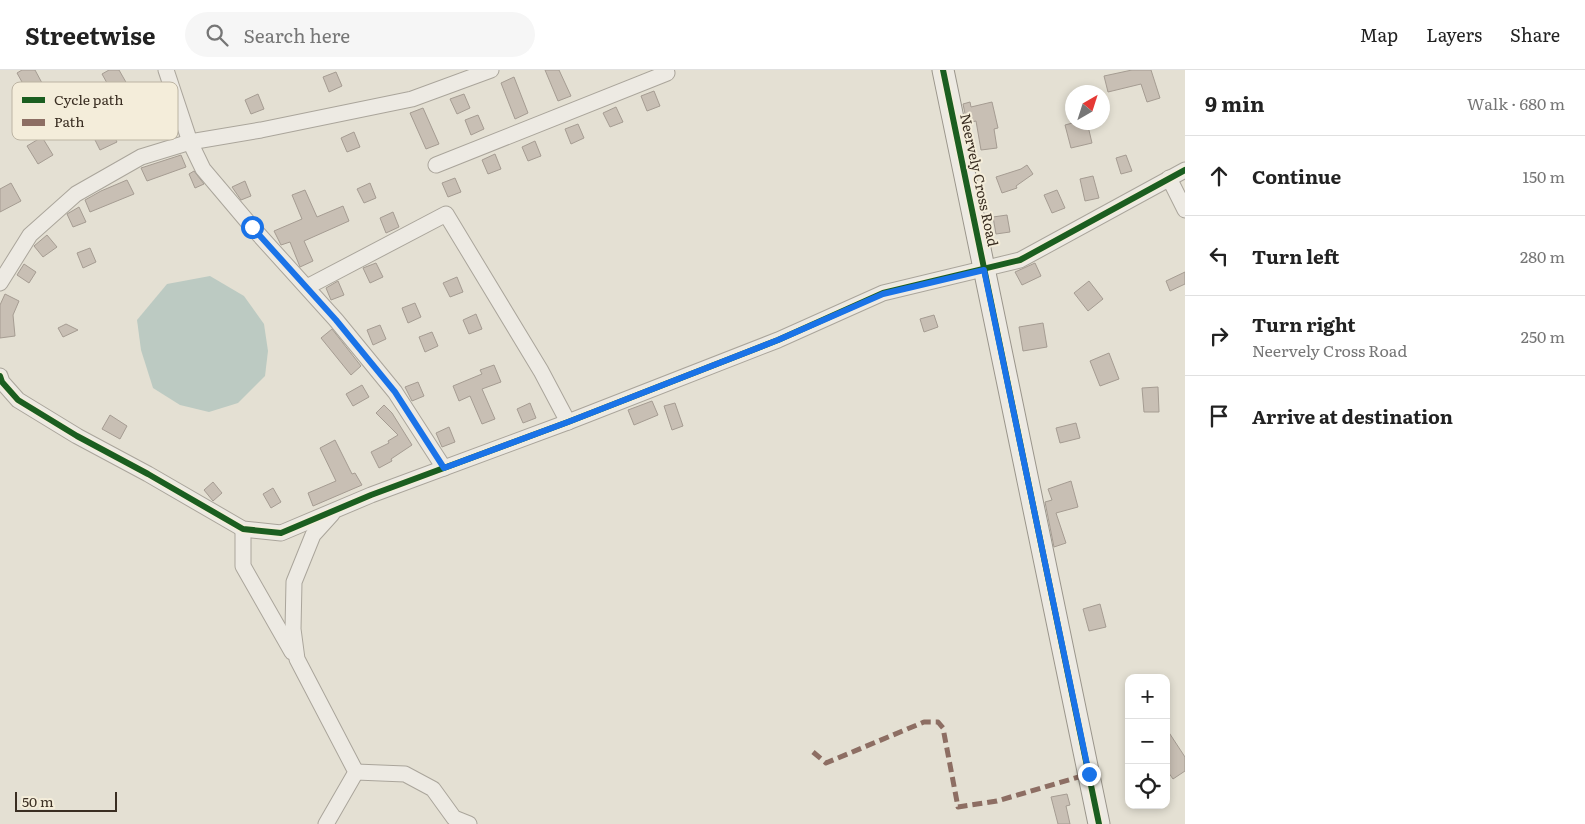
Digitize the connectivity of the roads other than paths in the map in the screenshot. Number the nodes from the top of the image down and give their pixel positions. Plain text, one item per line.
1 (166, 70) edge
2 (491, 70) edge
3 (666, 70) edge
4 (943, 70) edge
5 (170, 82) edge
6 (178, 106) edge
7 (190, 142) junction
8 (436, 165) dead end
9 (1185, 170) edge
10 (1169, 178) junction
11 (1185, 210) edge
12 (984, 270) junction
13 (0, 283) edge
14 (307, 288) junction
15 (1, 380) edge
16 (568, 422) junction
17 (444, 468) junction
18 (337, 509) junction
19 (243, 529) junction
20 (297, 659) junction
21 (356, 772) junction
22 (326, 824) edge
23 (469, 824) edge
24 (1099, 824) edge

1 - 5 street
2 - 7 street
3 - 8 street
4 - 12 street, Neervely Cross Road
6 - 7 street
7 - 13 street
7 - 14 street
9 - 10 street
10 - 11 street
10 - 12 street
12 - 16 street
12 - 24 street, Neervely Cross Road
14 - 16 street
14 - 17 street
15 - 19 street
16 - 17 street
17 - 18 street
18 - 19 street
18 - 20 street
19 - 20 street
20 - 21 street
21 - 22 street
21 - 23 street

